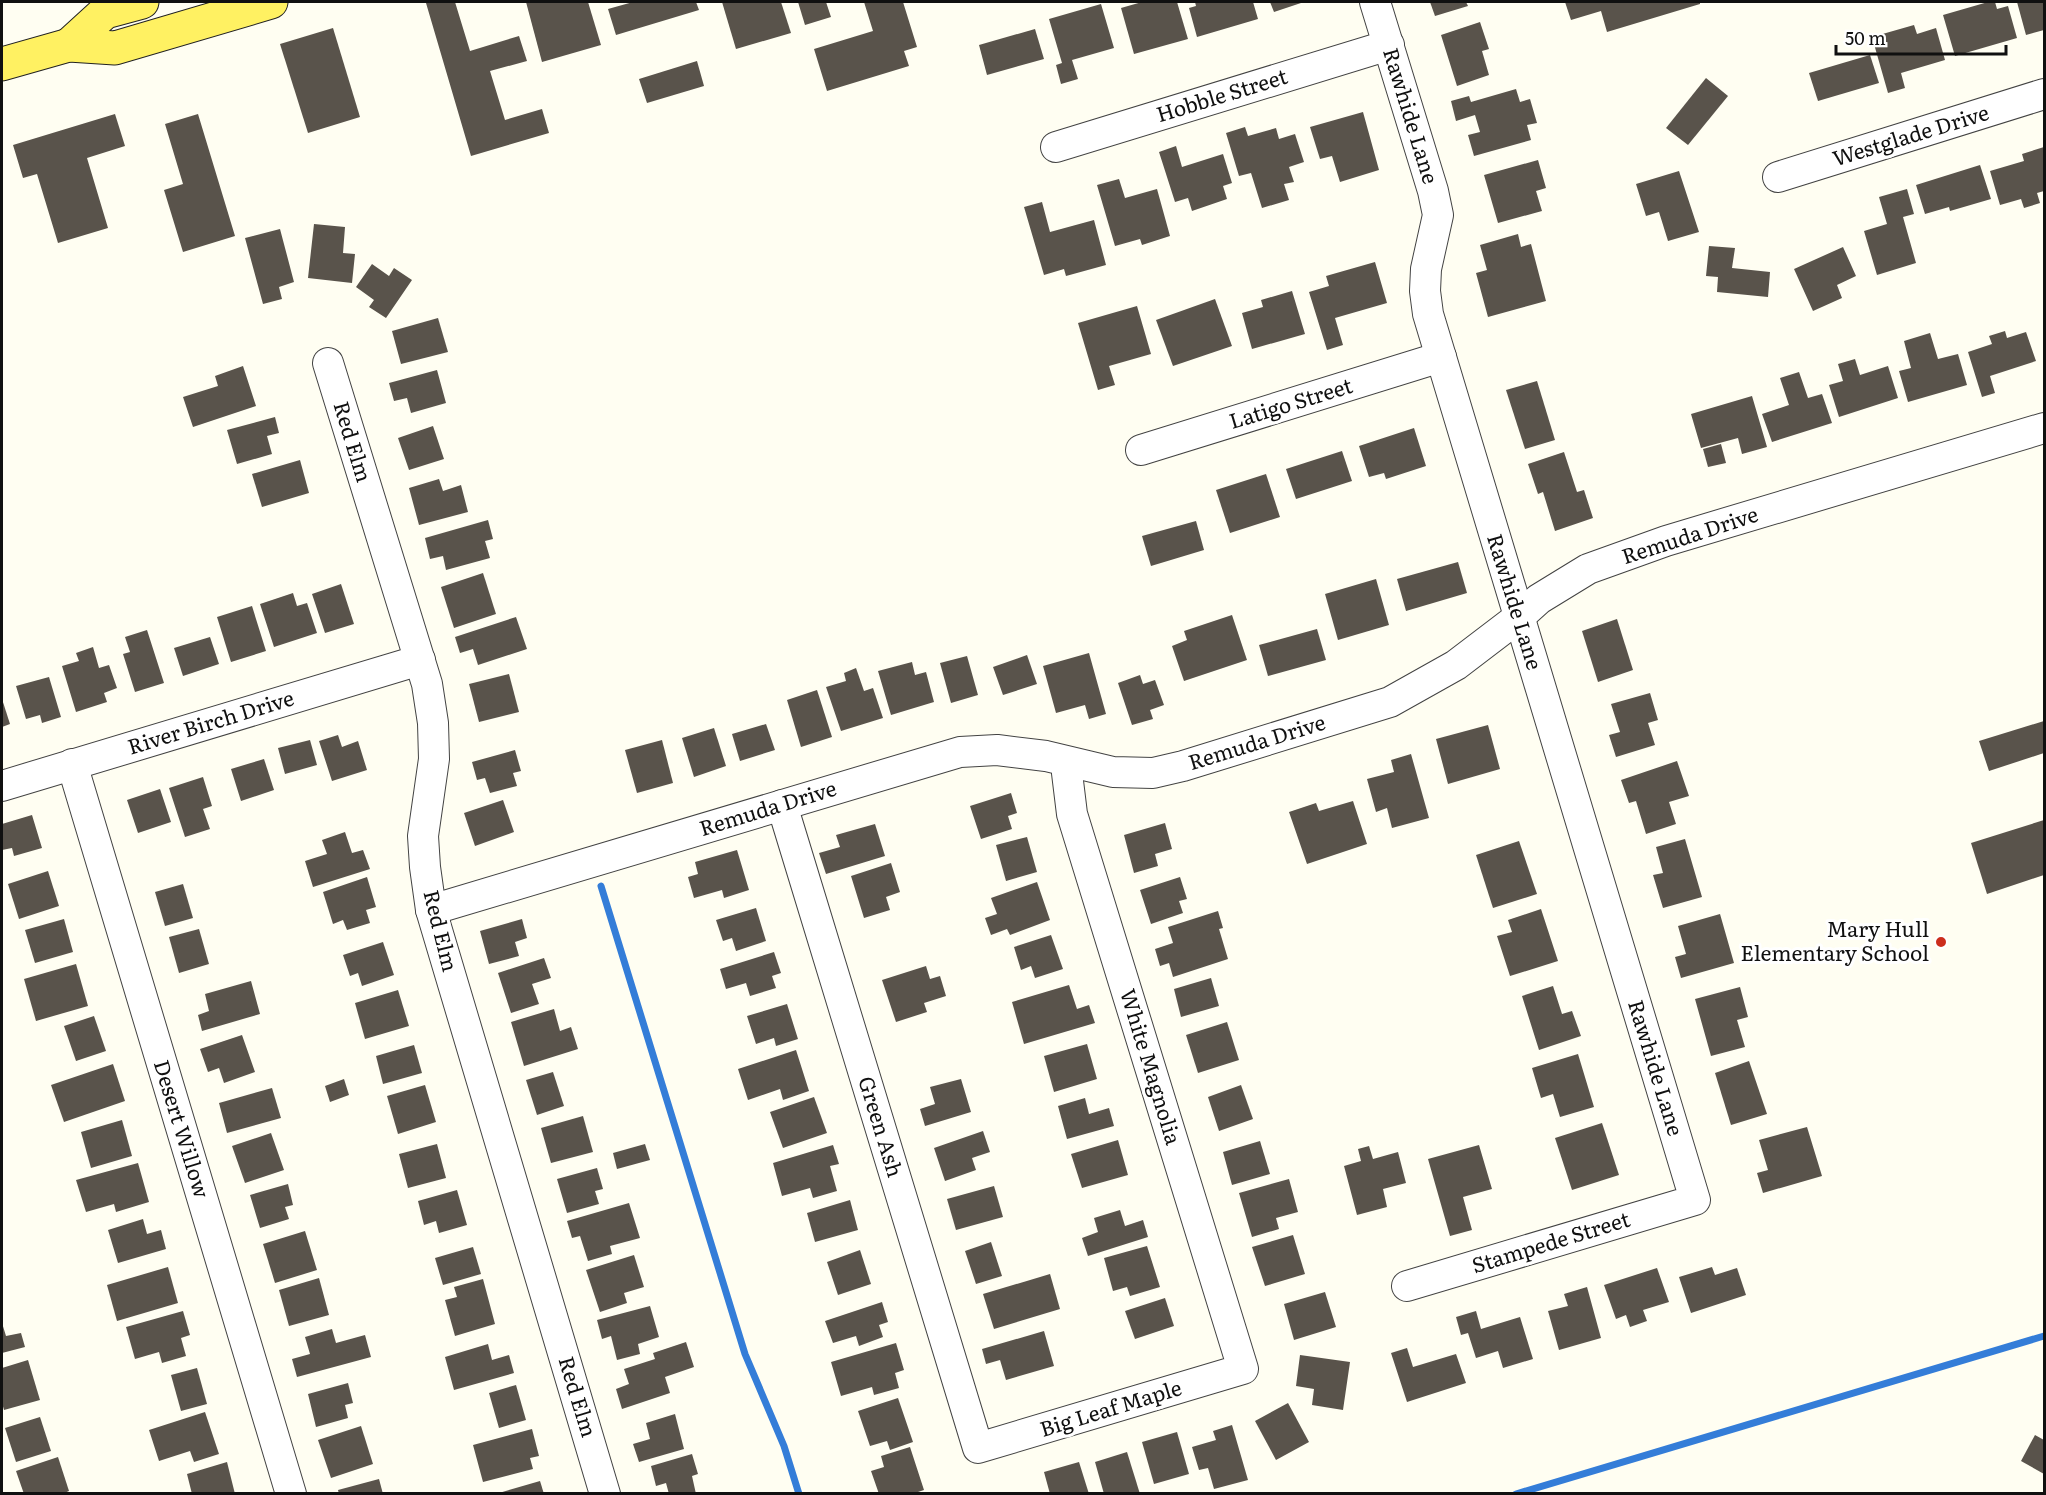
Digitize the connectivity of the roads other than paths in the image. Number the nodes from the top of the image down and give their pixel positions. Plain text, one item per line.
1 (142, 2) edge
2 (271, 2) edge
3 (1375, 2) edge
4 (69, 45) junction
5 (1389, 45) junction
6 (2, 64) edge
7 (2044, 94) edge
8 (1056, 147) dead end
9 (1778, 177) dead end
10 (1442, 357) junction
11 (328, 363) dead end
12 (2044, 428) edge
13 (1141, 450) dead end
14 (1519, 618) junction
15 (420, 660) junction
16 (1069, 763) junction
17 (72, 764) junction
18 (2, 786) edge
19 (782, 805) junction
20 (431, 910) junction
21 (1695, 1200) joint
22 (1407, 1286) dead end
23 (1243, 1369) joint
24 (978, 1449) joint
25 (291, 1494) edge
26 (605, 1494) edge

1 - 4 main road
2 - 4 main road
3 - 5 street, Rawhide Lane
4 - 6 main road
5 - 8 street, Hobble Street
5 - 10 street, Rawhide Lane
7 - 9 street, Westglade Drive
10 - 13 street, Latigo Street
10 - 14 street, Rawhide Lane
11 - 15 street, Red Elm
12 - 14 street, Remuda Drive
14 - 16 street, Remuda Drive
14 - 21 street, Rawhide Lane
15 - 17 street, River Birch Drive
15 - 20 street, Red Elm
16 - 19 street, Remuda Drive
16 - 23 street, White Magnolia
17 - 18 street, River Birch Drive
17 - 25 street, Desert Willow
19 - 20 street, Remuda Drive
19 - 24 street, Green Ash
20 - 26 street, Red Elm
21 - 22 street, Stampede Street
23 - 24 street, Big Leaf Maple

